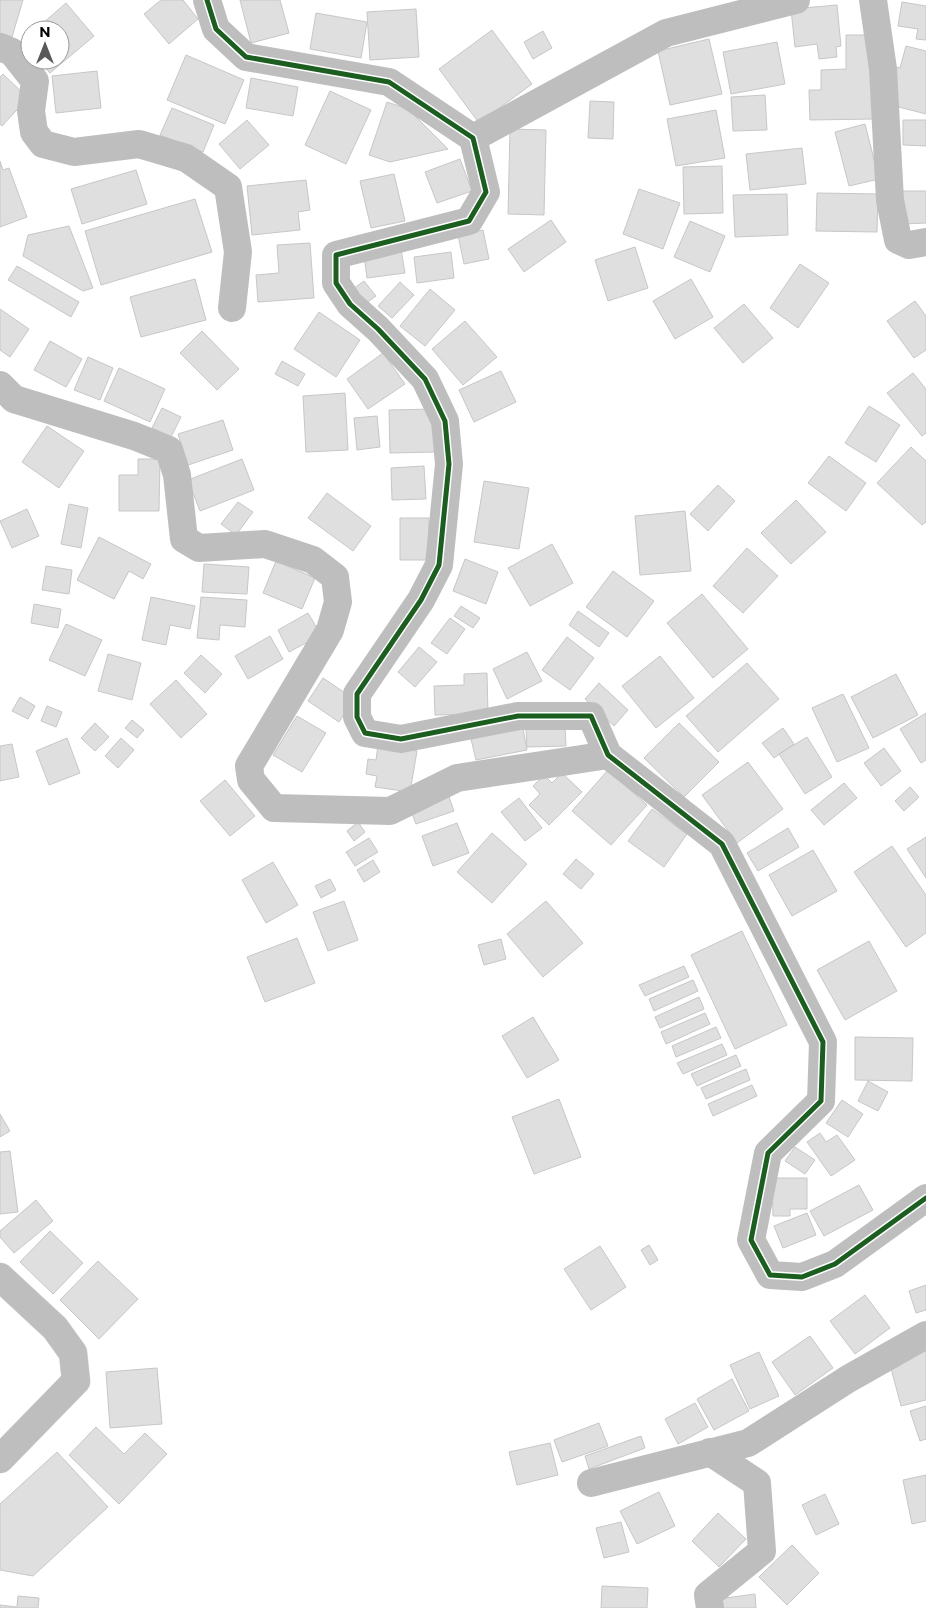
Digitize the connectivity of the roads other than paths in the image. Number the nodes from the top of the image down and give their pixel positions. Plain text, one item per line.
1 (207, 0) edge
2 (796, 0) edge
3 (873, 0) edge
4 (0, 47) edge
5 (473, 138) junction
6 (926, 242) edge
7 (232, 308) dead end
8 (0, 385) edge
9 (608, 754) junction
10 (926, 1198) edge
11 (0, 1277) edge
12 (926, 1335) edge
13 (710, 1452) junction
14 (0, 1459) edge
15 (591, 1483) dead end
16 (710, 1608) edge

1 - 5 street
2 - 5 street
3 - 6 street
4 - 7 street
5 - 9 street
8 - 9 street
9 - 10 street
11 - 14 street
12 - 13 street
13 - 15 street
13 - 16 street

